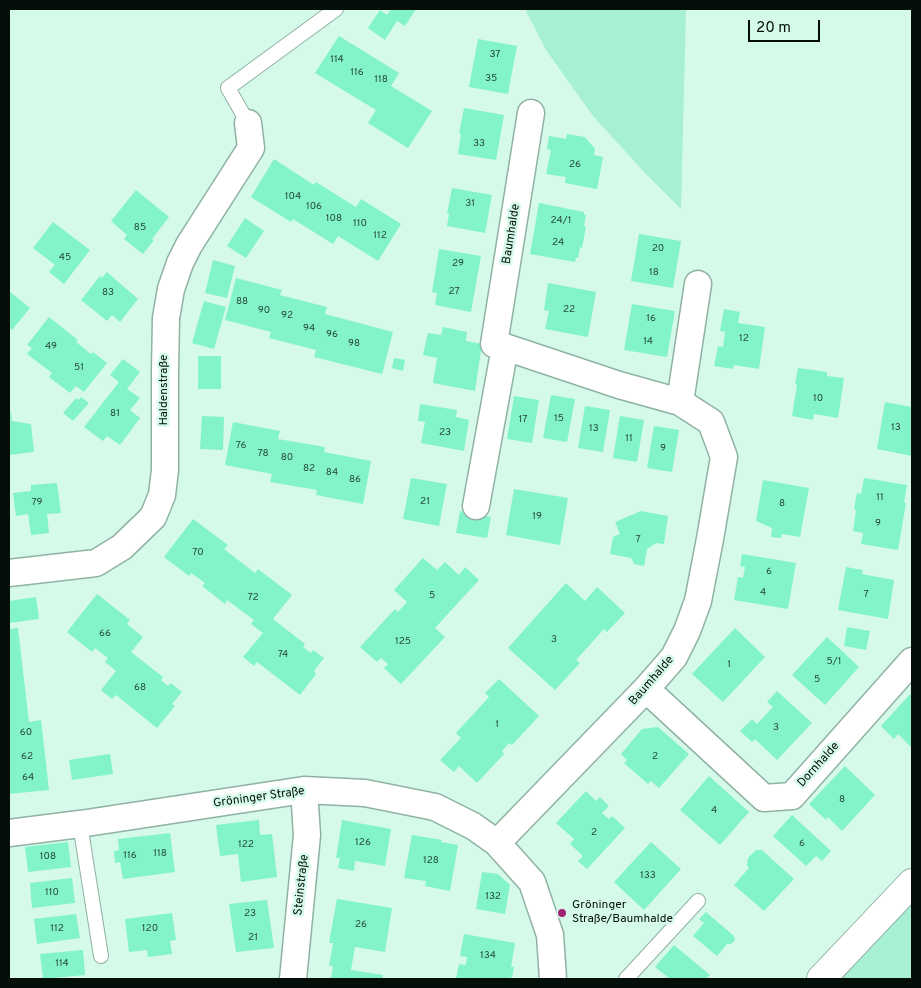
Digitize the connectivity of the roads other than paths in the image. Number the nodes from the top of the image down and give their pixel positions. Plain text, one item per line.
1 (336, 9) edge
2 (531, 113) dead end
3 (248, 123) joint
4 (698, 284) dead end
5 (505, 347) junction
6 (680, 402) junction
7 (476, 506) dead end
8 (9, 573) edge
9 (912, 661) edge
10 (646, 689) junction
11 (304, 790) junction
12 (80, 824) junction
13 (9, 833) edge
14 (497, 843) junction
15 (912, 883) edge
16 (698, 901) dead end
17 (101, 956) dead end
18 (293, 979) edge
19 (553, 979) edge
20 (626, 979) edge
21 (821, 979) edge

1 - 3 lane
2 - 5 street, Baumhalde
3 - 8 street, Haldenstraße
4 - 6 street
5 - 6 street, Baumhalde
5 - 7 street
6 - 10 street, Baumhalde
9 - 10 street, Dornhalde
10 - 14 street, Baumhalde
11 - 12 street, Gröninger Straße
11 - 14 street, Gröninger Straße
11 - 18 street, Steinstraße
12 - 13 street, Gröninger Straße
12 - 17 lane
14 - 19 street, Gröninger Straße
15 - 21 main road
16 - 20 lane

